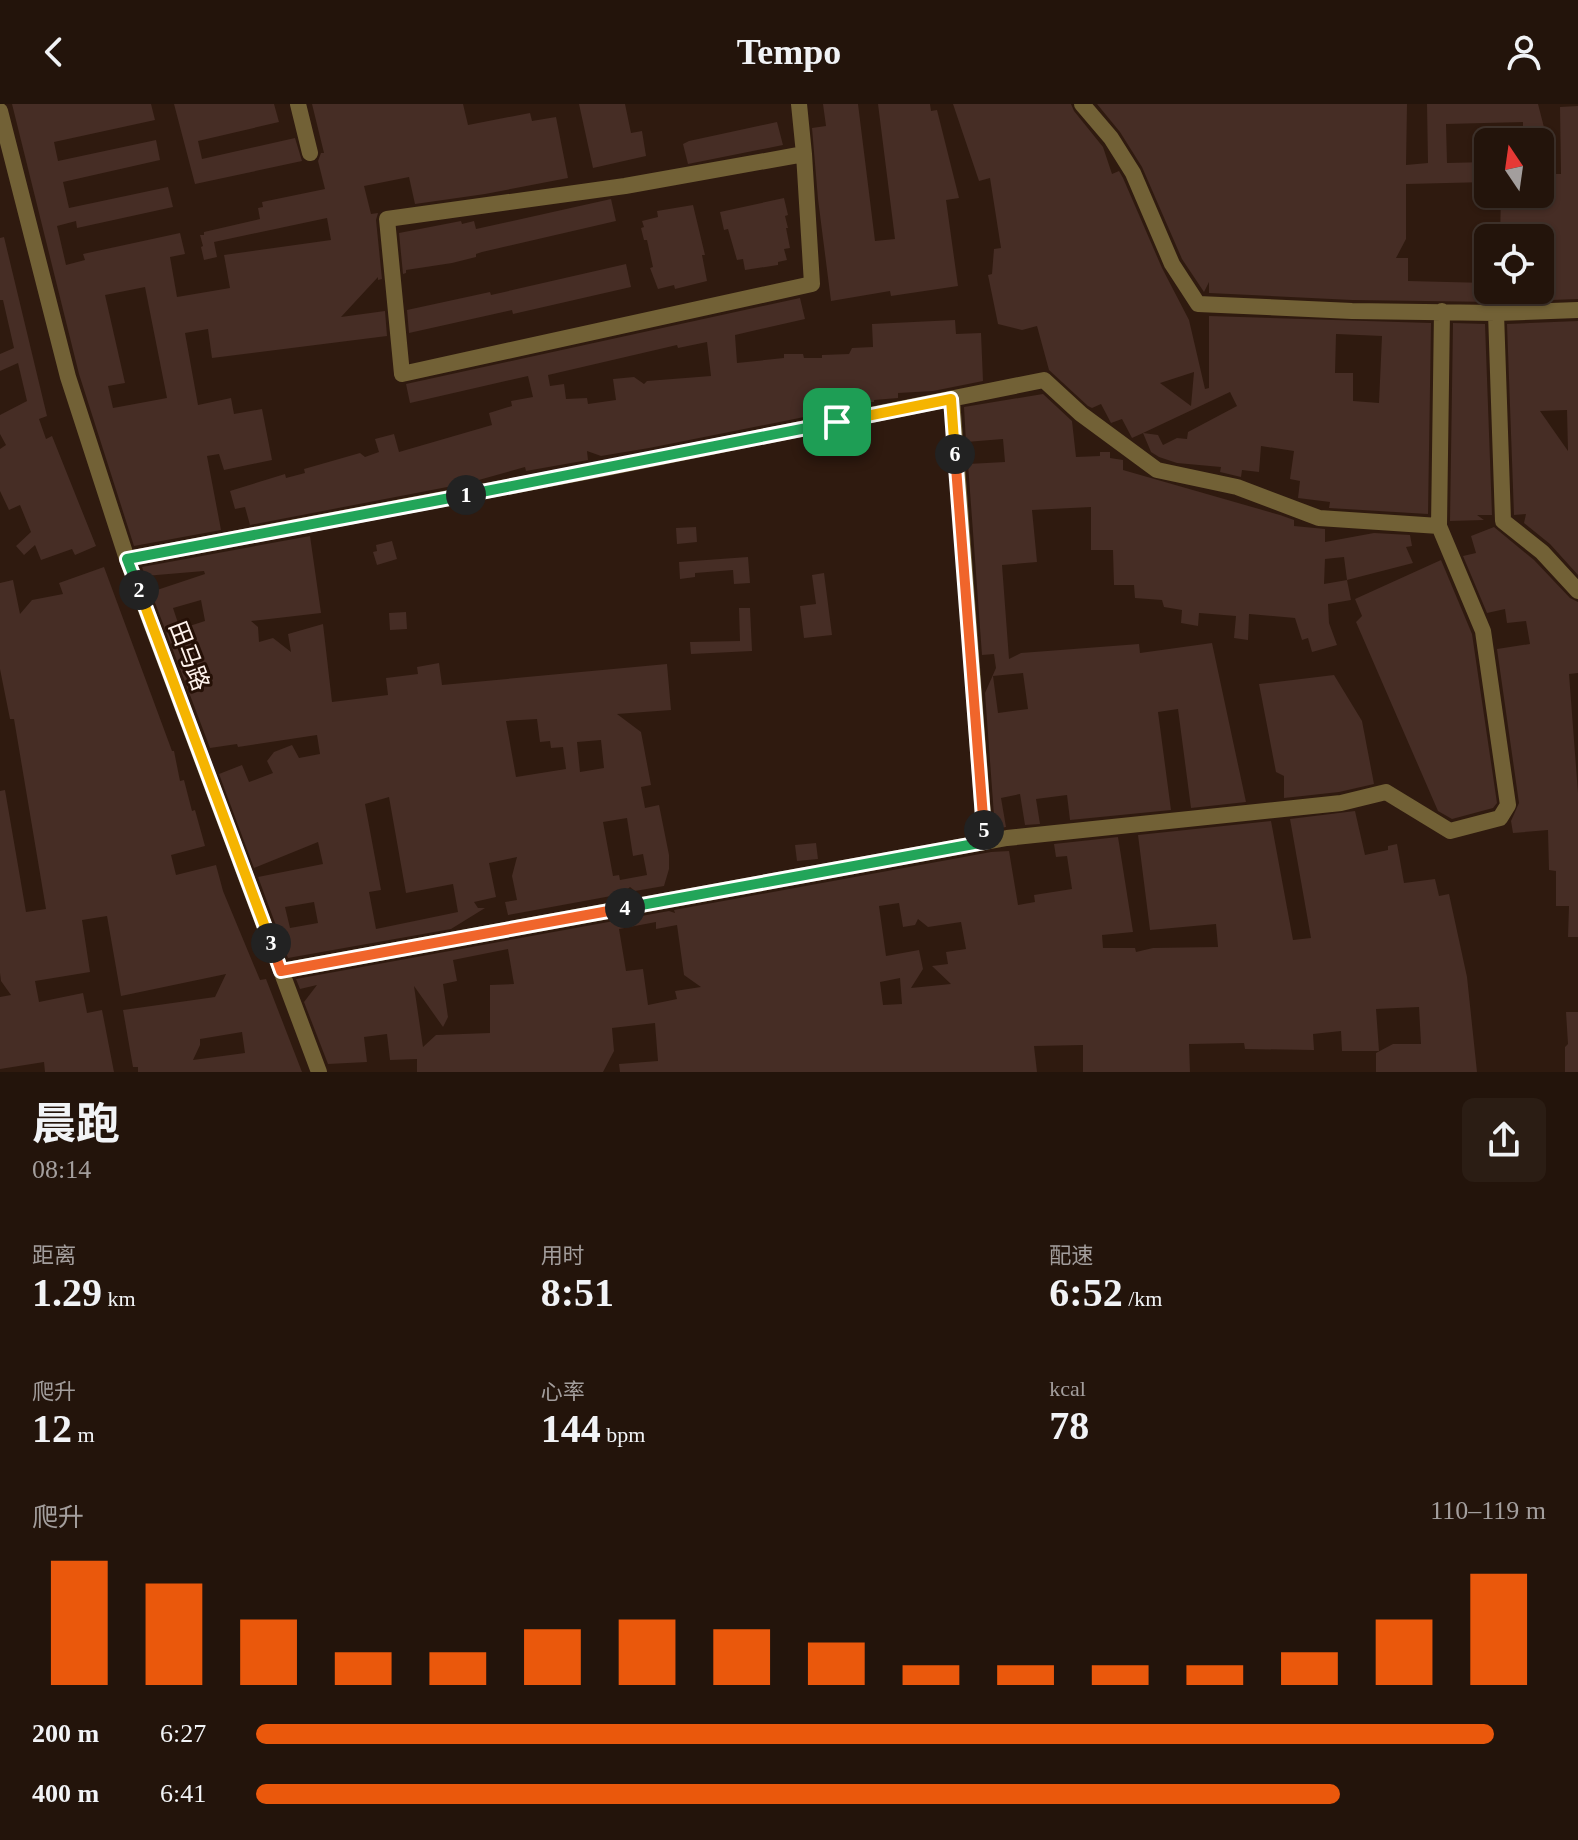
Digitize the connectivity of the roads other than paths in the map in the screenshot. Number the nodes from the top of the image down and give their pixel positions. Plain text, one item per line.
1 (298, 104) edge
2 (799, 104) edge
3 (1082, 104) edge
4 (0, 111) edge
5 (310, 153) dead end
6 (804, 154) junction
7 (1578, 310) edge
8 (1442, 311) junction
9 (1496, 313) junction
10 (952, 399) junction
11 (1439, 526) junction
12 (127, 559) junction
13 (1578, 591) edge
14 (985, 842) junction
15 (281, 971) junction
16 (319, 1072) edge

1 - 5 street
2 - 6 street
3 - 8 street
4 - 12 street, 田马路
6 - 6 street
7 - 9 street
8 - 9 street
8 - 11 street
9 - 13 street
10 - 11 street
10 - 12 street
10 - 14 street
11 - 14 street
12 - 15 street, 田马路
14 - 15 street
15 - 16 street, 田马路

